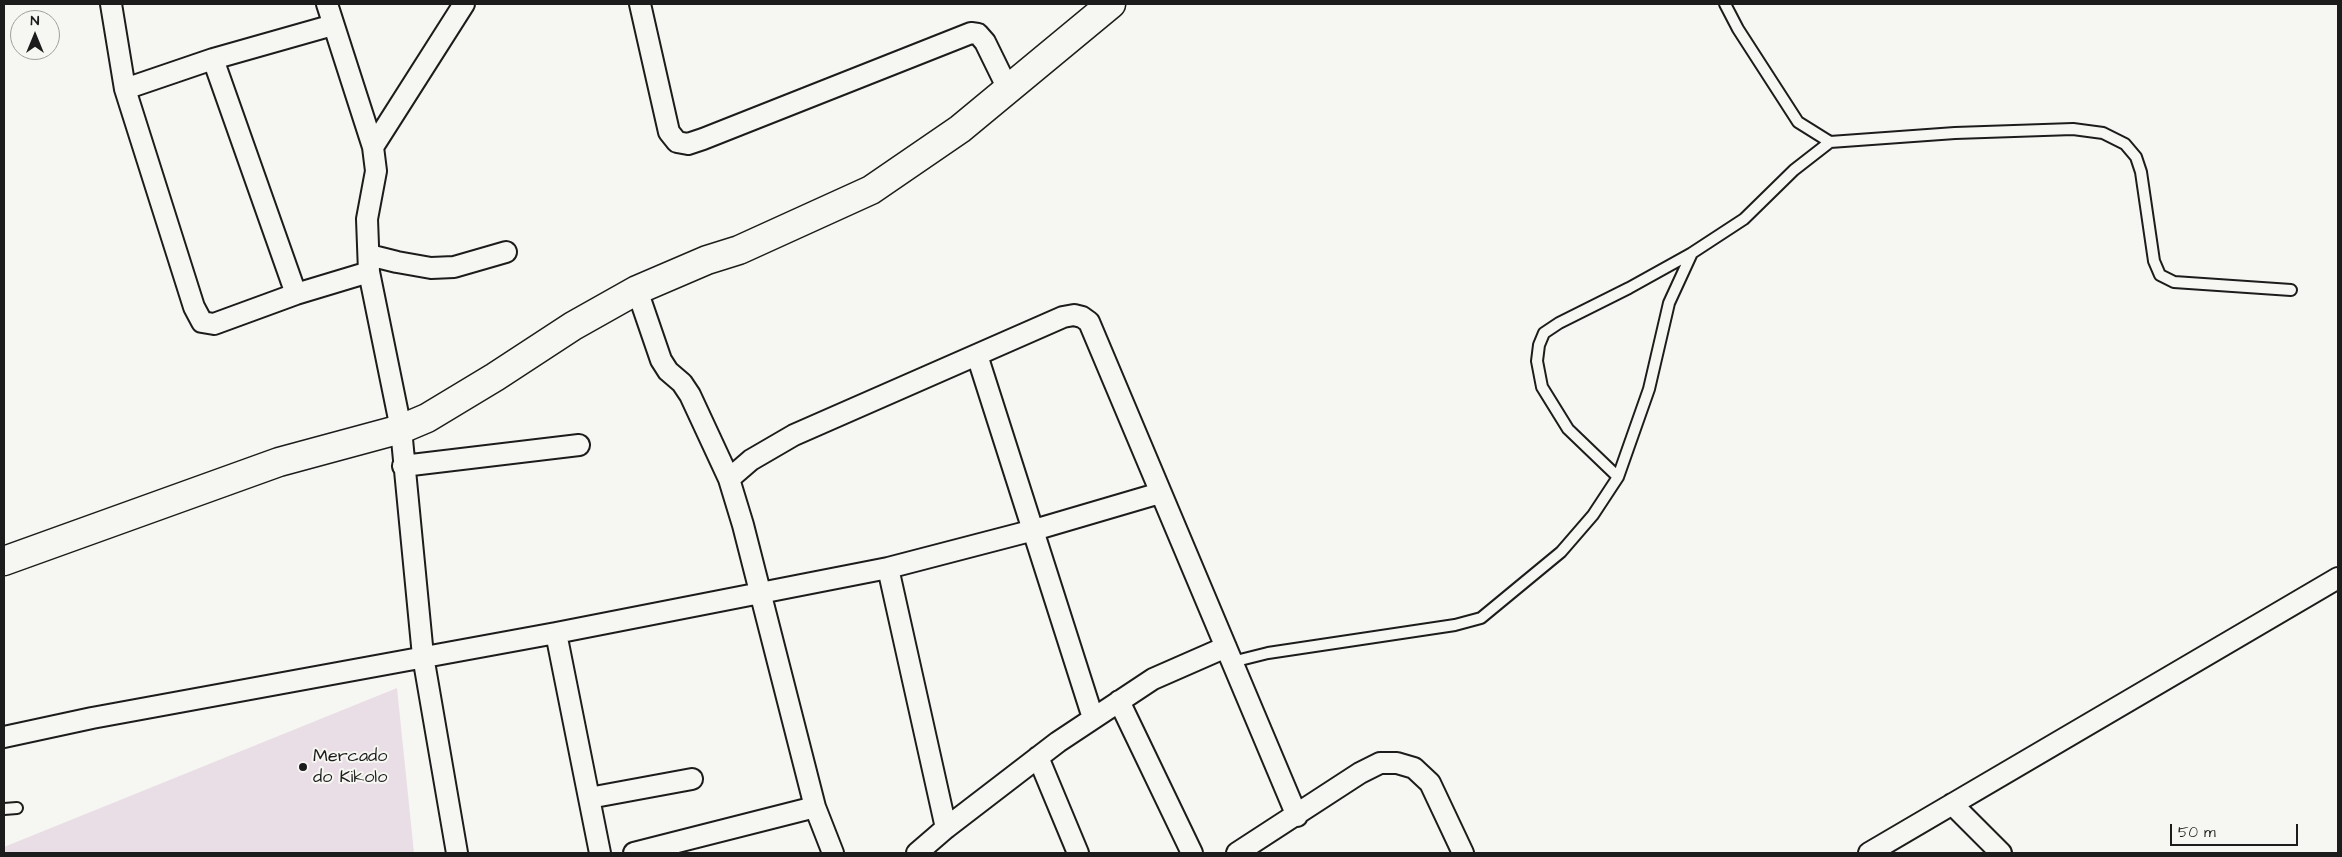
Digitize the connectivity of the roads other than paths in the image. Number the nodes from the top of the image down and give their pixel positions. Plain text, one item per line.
1 (111, 4) edge
2 (328, 4) edge
3 (464, 4) edge
4 (640, 4) edge
5 (1110, 4) edge
6 (1725, 4) edge
7 (333, 25) junction
8 (213, 59) junction
9 (1008, 88) junction
10 (125, 89) junction
11 (1830, 142) junction
12 (373, 147) junction
13 (506, 252) dead end
14 (1692, 253) junction
15 (369, 264) junction
16 (637, 290) junction
17 (2291, 290) dead end
18 (296, 294) junction
19 (978, 355) junction
20 (401, 429) junction
21 (579, 445) dead end
22 (403, 466) junction
23 (1618, 477) junction
24 (729, 479) junction
25 (1160, 493) junction
26 (1034, 530) junction
27 (4, 561) edge
28 (888, 568) junction
29 (2338, 578) edge
30 (761, 594) junction
31 (556, 633) junction
32 (1229, 654) junction
33 (423, 656) junction
34 (1119, 701) junction
35 (1093, 718) junction
36 (4, 737) edge
37 (1038, 757) junction
38 (692, 779) dead end
39 (589, 798) junction
40 (1952, 804) junction
41 (815, 807) junction
42 (17, 808) dead end
43 (4, 809) edge
44 (1297, 816) junction
45 (946, 828) junction
46 (457, 853) edge
47 (600, 853) edge
48 (634, 853) edge
49 (833, 853) edge
50 (917, 853) edge
51 (1078, 853) edge
52 (1192, 853) edge
53 (1237, 853) edge
54 (1463, 853) edge
55 (1868, 853) edge
56 (2001, 853) edge

1 - 10 street
2 - 7 street
3 - 12 street
4 - 9 street
5 - 9 street
6 - 11 lane
7 - 8 street
7 - 12 street
8 - 10 street
8 - 18 street
9 - 16 street
10 - 18 street
11 - 14 lane
11 - 17 lane
12 - 15 street
13 - 15 street
14 - 23 lane
14 - 23 lane
15 - 18 street
15 - 20 street
16 - 20 street
16 - 24 street
19 - 24 street
19 - 25 street
19 - 26 street
20 - 22 street
20 - 27 street
21 - 22 street
22 - 33 street
23 - 32 lane
24 - 30 street
25 - 26 street
25 - 32 street
26 - 28 street
26 - 35 street
28 - 30 street
28 - 45 street
29 - 40 street
30 - 31 street
30 - 41 street
31 - 33 street
31 - 39 street
32 - 34 street
32 - 44 street
33 - 36 street
33 - 46 street
34 - 35 street
34 - 52 street
35 - 37 street
37 - 45 street
37 - 51 street
38 - 39 street
39 - 47 street
40 - 55 street
40 - 56 street
41 - 48 street
41 - 49 street
42 - 43 lane
44 - 53 street
44 - 54 street
45 - 50 street

